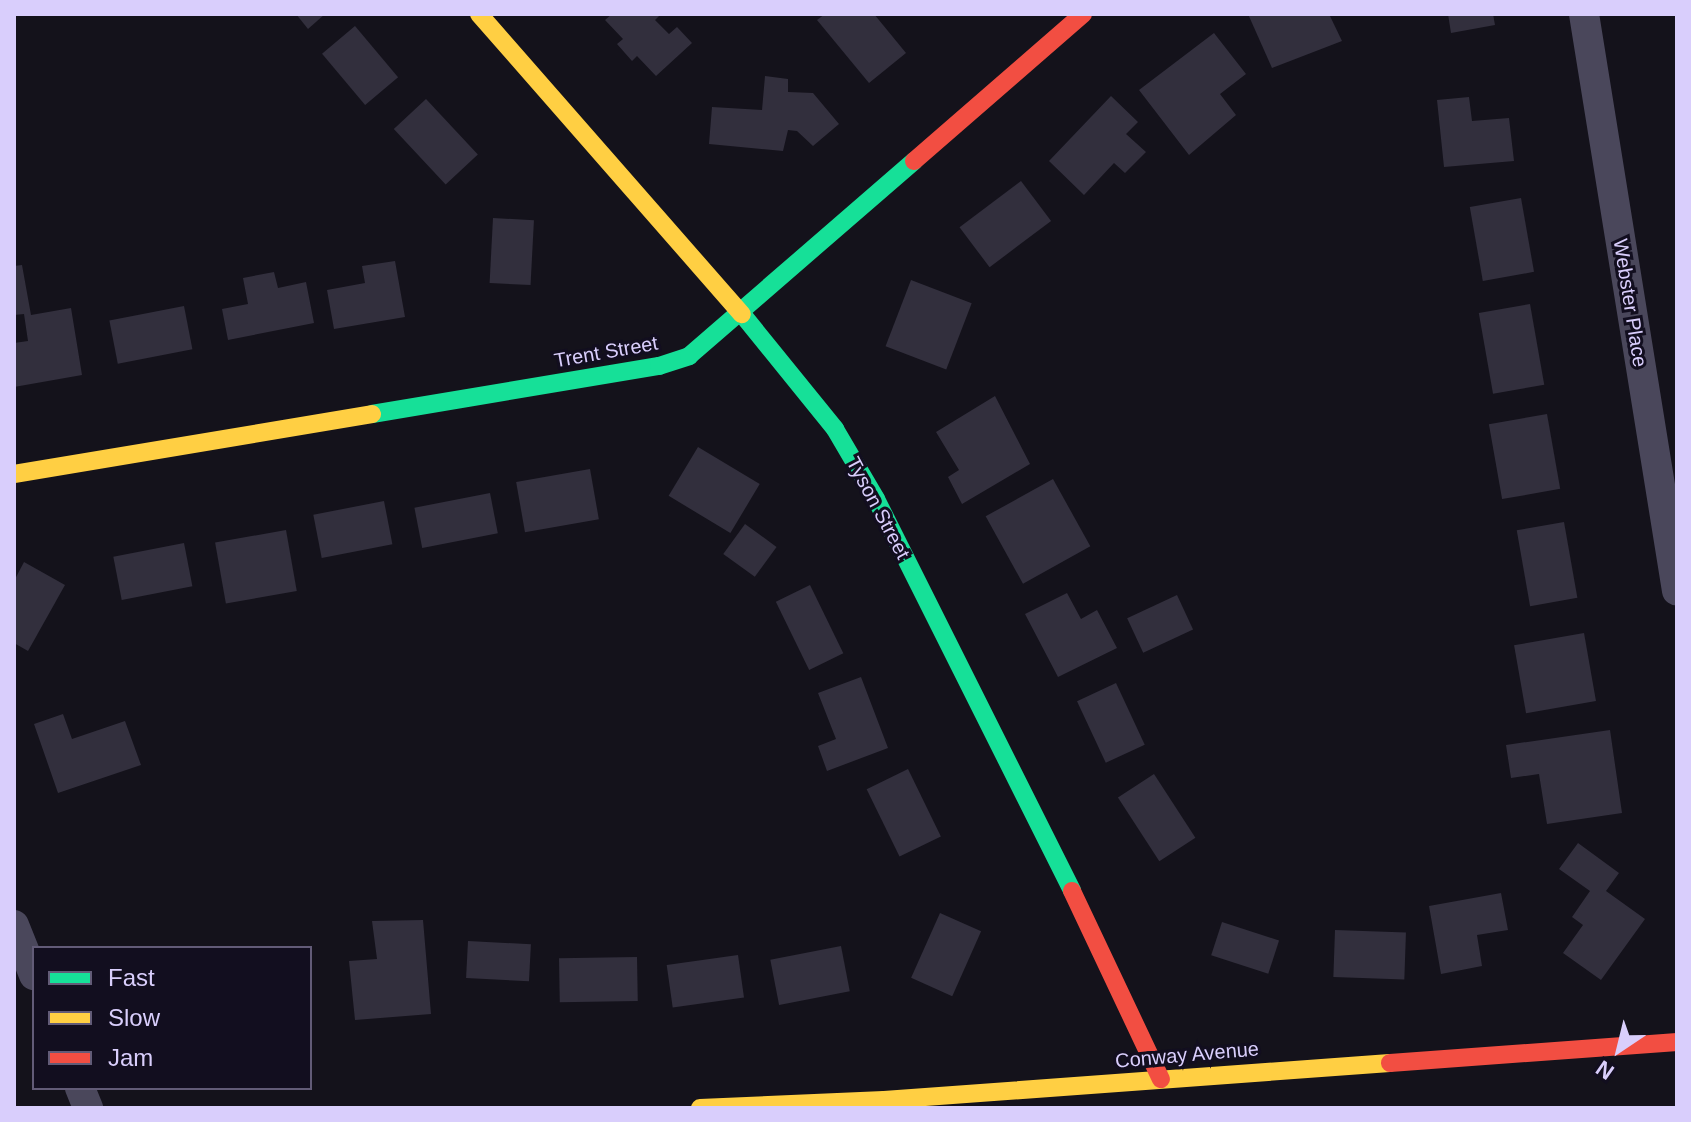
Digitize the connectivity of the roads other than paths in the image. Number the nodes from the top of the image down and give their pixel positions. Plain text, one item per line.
1 (479, 14) edge
2 (1083, 14) edge
3 (1584, 14) edge
4 (738, 311) junction
5 (14, 474) edge
6 (1677, 591) edge
7 (14, 925) edge
8 (32, 970) edge
9 (1677, 1042) edge
10 (1161, 1079) junction
11 (942, 1102) edge
12 (700, 1108) edge

1 - 4 street, Tyson Street
2 - 4 street, Trent Street
3 - 6 street, Webster Place
4 - 5 street, Trent Street
4 - 10 street, Tyson Street
7 - 8 street
9 - 10 street, Conway Avenue
10 - 11 street, Conway Avenue
11 - 12 street, Conway Avenue

